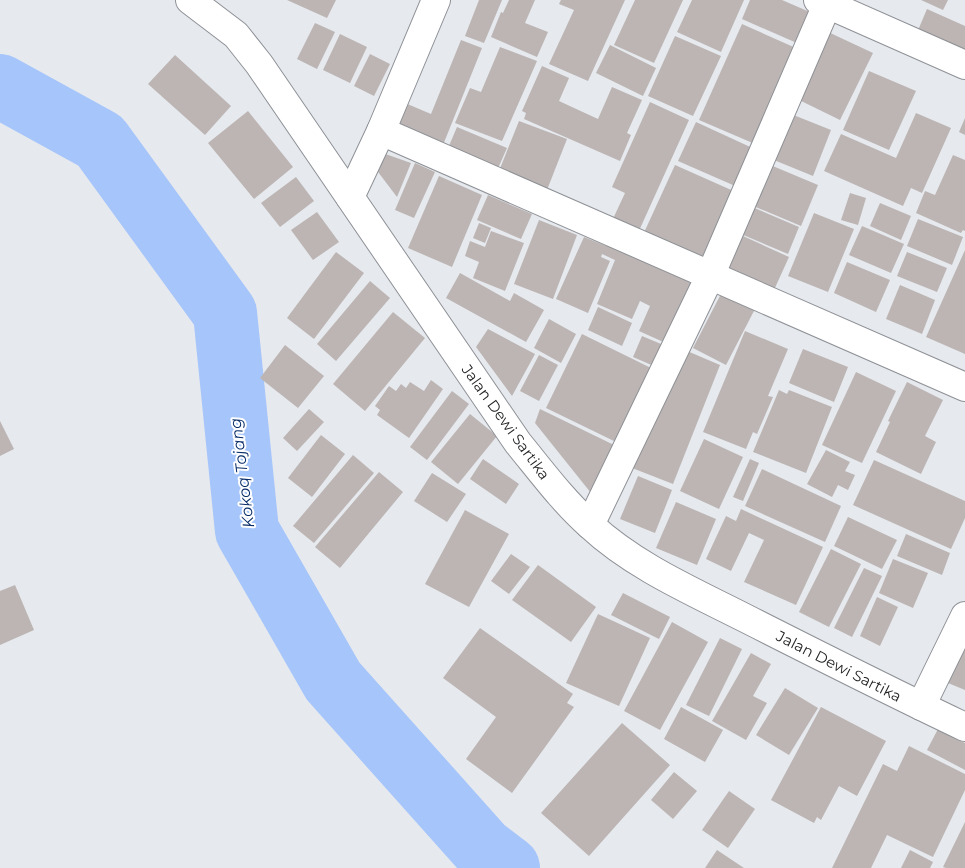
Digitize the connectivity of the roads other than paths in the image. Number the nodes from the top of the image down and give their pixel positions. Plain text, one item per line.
1 (190, 0) edge
2 (436, 0) edge
3 (825, 1) edge
4 (965, 65) edge
5 (381, 131) junction
6 (350, 197) junction
7 (710, 276) junction
8 (965, 387) edge
9 (590, 525) junction
10 (965, 616) edge
11 (921, 706) junction
12 (965, 727) edge

1 - 6 street, Jalan Dewi Sartika
2 - 5 street
3 - 4 street
3 - 7 street
5 - 6 street
5 - 7 street
6 - 9 street, Jalan Dewi Sartika
7 - 8 street
7 - 9 street
9 - 11 street, Jalan Dewi Sartika
10 - 11 street
11 - 12 street, Jalan Dewi Sartika

